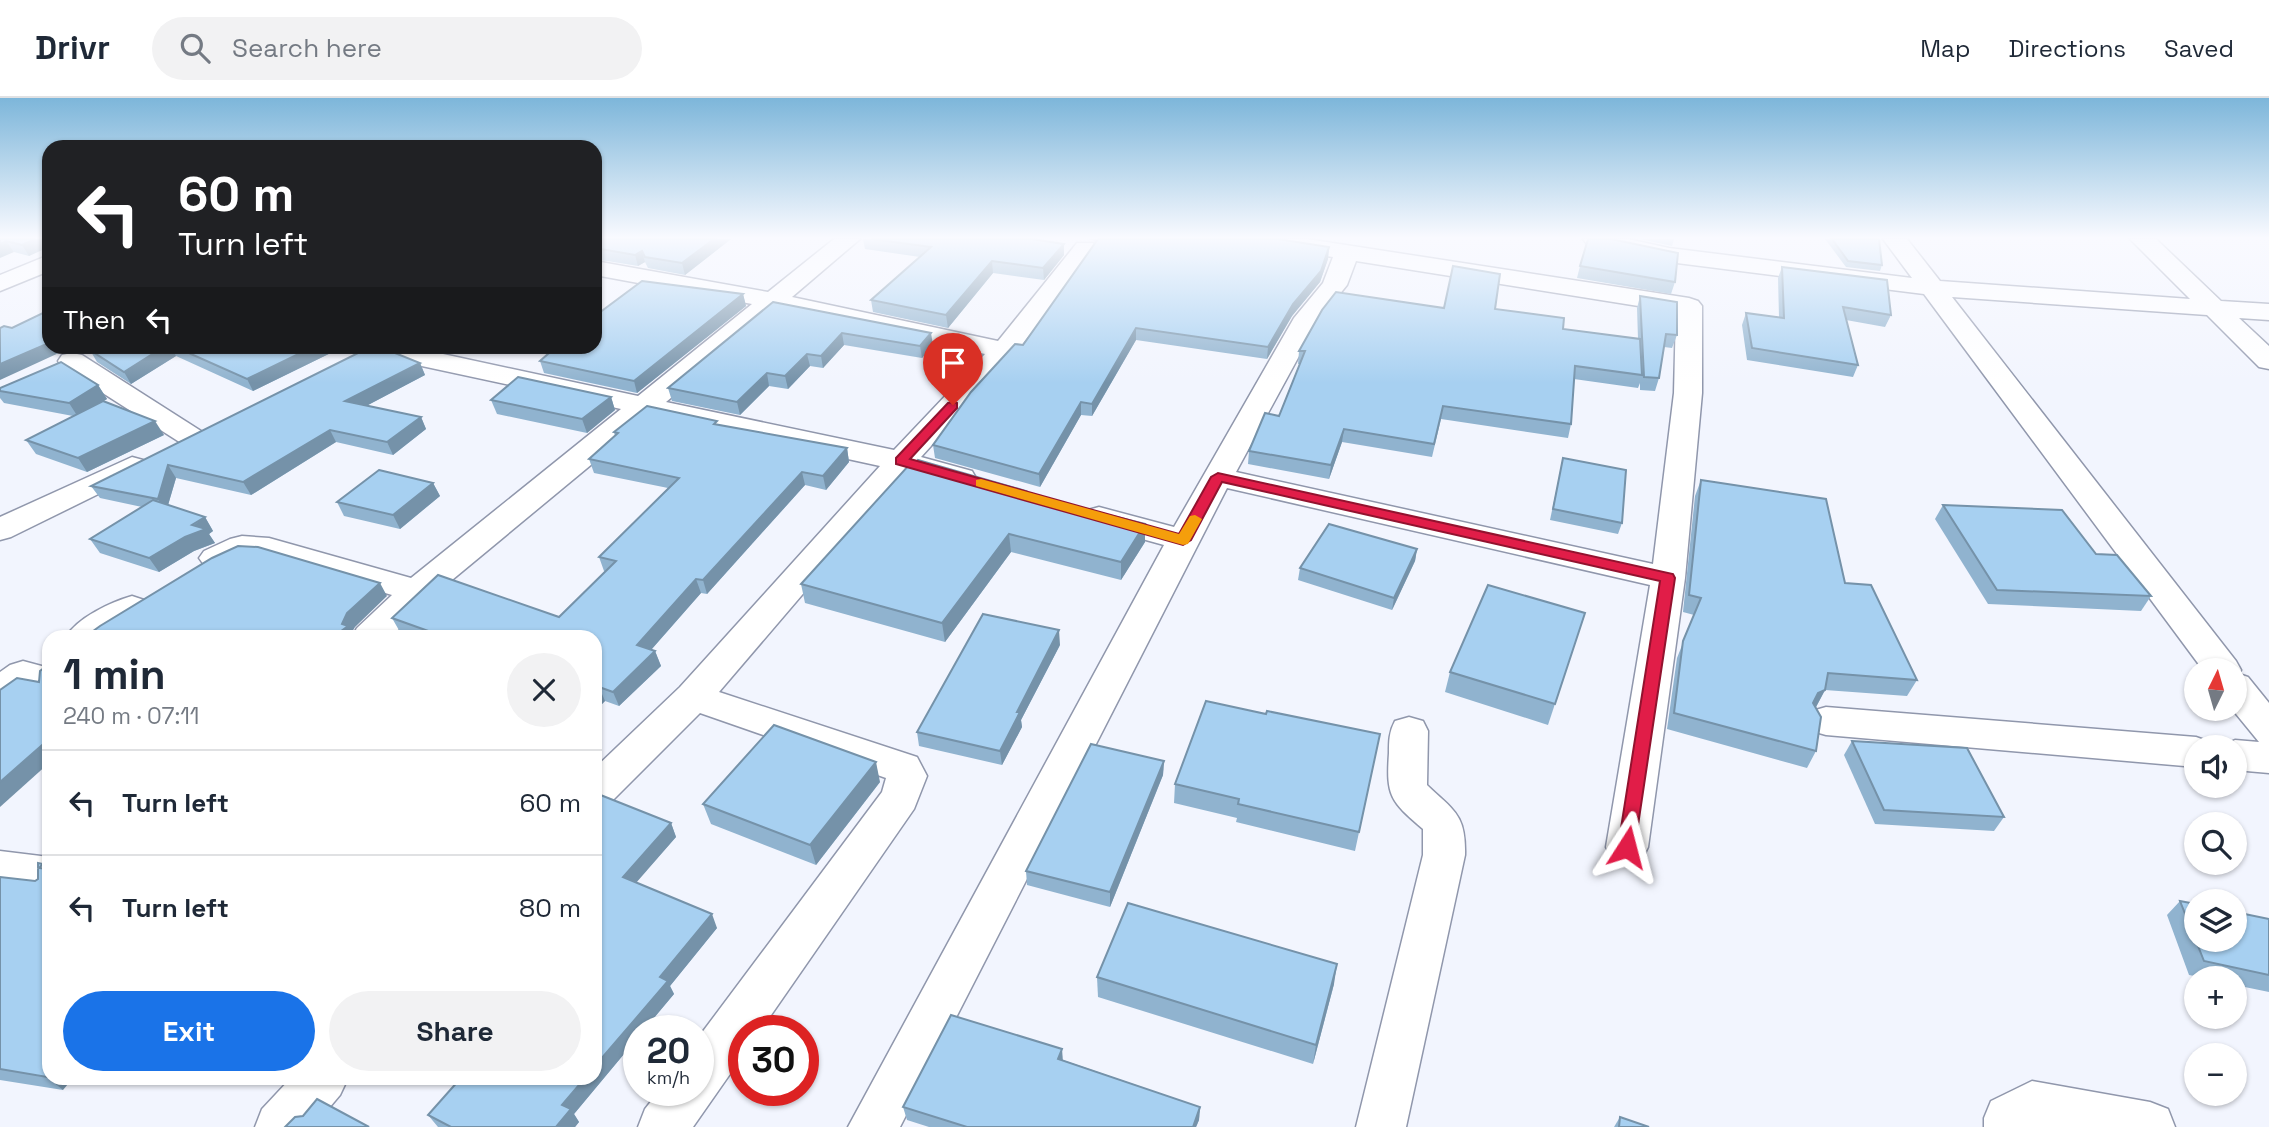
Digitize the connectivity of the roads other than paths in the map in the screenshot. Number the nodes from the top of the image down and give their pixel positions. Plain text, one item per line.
1 (699, 287) edge
2 (787, 287) edge
3 (1054, 287) edge
4 (1333, 287) edge
5 (1567, 287) edge
6 (1927, 287) edge
7 (2191, 287) edge
8 (1935, 288) junction
9 (770, 300) junction
10 (2213, 309) junction
11 (2269, 312) edge
12 (1004, 350) junction
13 (87, 354) edge
14 (385, 354) edge
15 (2269, 361) edge
16 (642, 405) junction
17 (901, 461) junction
18 (1218, 477) junction
19 (982, 484) edge
20 (1076, 510) edge
21 (0, 530) edge
22 (1183, 540) junction
23 (1668, 578) junction
24 (417, 591) junction
25 (95, 630) edge
26 (377, 630) edge
27 (2214, 658) edge
28 (693, 697) junction
29 (2247, 702) edge
30 (1826, 721) dead end
31 (1409, 731) dead end
32 (2269, 731) edge
33 (2184, 751) edge
34 (2247, 756) edge
35 (2269, 758) edge
36 (602, 786) edge
37 (1627, 847) dead end
38 (0, 869) edge
39 (42, 874) edge
40 (714, 1056) edge
41 (317, 1085) edge
42 (678, 1106) edge
43 (280, 1127) edge
44 (663, 1127) edge
45 (873, 1127) edge
46 (1381, 1127) edge
47 (2009, 1127) edge
48 (2150, 1127) edge

1 - 9 street
2 - 9 street
3 - 12 street
4 - 18 street
5 - 23 street
6 - 8 street
7 - 10 street
8 - 10 street
8 - 27 street
9 - 12 street
9 - 16 street
10 - 11 street
10 - 15 street
12 - 17 street
13 - 21 street
14 - 16 street
16 - 17 street
16 - 24 street
17 - 19 street
17 - 28 street
18 - 22 street
18 - 23 street
20 - 22 street
22 - 45 street
23 - 37 street
24 - 25 street
24 - 26 street
28 - 36 street
28 - 40 street
29 - 32 street
30 - 33 street
31 - 46 street
34 - 35 street
38 - 39 street
41 - 43 street
42 - 44 street
47 - 48 street

